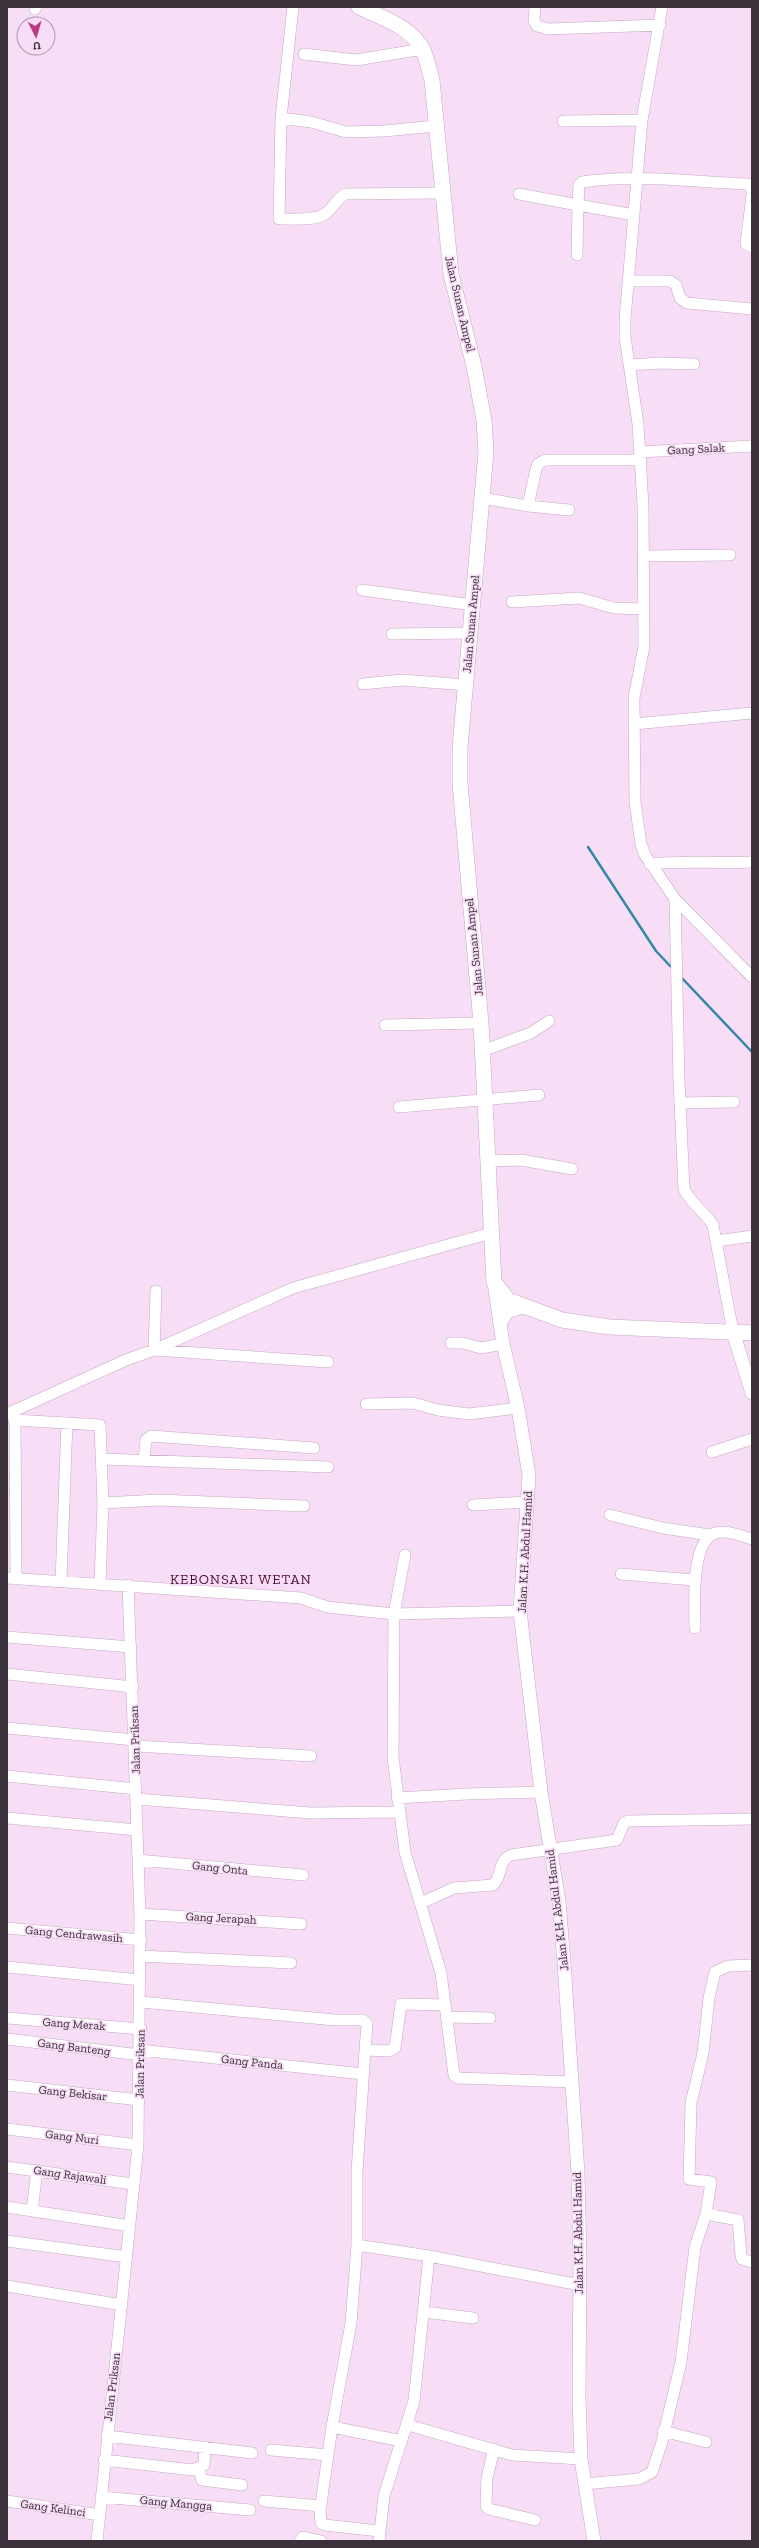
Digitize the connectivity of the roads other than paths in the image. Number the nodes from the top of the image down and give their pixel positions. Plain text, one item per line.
1 (293, 7) edge
2 (359, 7) edge
3 (535, 7) edge
4 (662, 7) edge
5 (660, 25) junction
6 (423, 49) junction
7 (304, 54) dead end
8 (282, 118) junction
9 (642, 120) junction
10 (563, 121) dead end
11 (436, 126) junction
12 (637, 179) junction
13 (752, 190) edge
14 (441, 193) junction
15 (519, 194) dead end
16 (752, 195) edge
17 (578, 205) junction
18 (634, 215) junction
19 (752, 247) edge
20 (577, 255) dead end
21 (628, 281) junction
22 (752, 309) edge
23 (694, 364) dead end
24 (630, 366) junction
25 (752, 446) edge
26 (640, 456) junction
27 (491, 499) junction
28 (520, 505) junction
29 (569, 510) dead end
30 (730, 555) dead end
31 (644, 556) junction
32 (362, 590) dead end
33 (512, 602) dead end
34 (472, 605) junction
35 (644, 609) junction
36 (469, 633) junction
37 (392, 634) dead end
38 (363, 684) dead end
39 (466, 685) junction
40 (752, 713) edge
41 (634, 724) junction
42 (752, 862) edge
43 (650, 864) junction
44 (675, 900) junction
45 (752, 977) edge
46 (549, 1021) dead end
47 (481, 1023) junction
48 (385, 1025) dead end
49 (482, 1050) junction
50 (539, 1095) dead end
51 (485, 1099) junction
52 (734, 1102) dead end
53 (681, 1103) junction
54 (399, 1107) dead end
55 (488, 1161) junction
56 (572, 1169) dead end
57 (491, 1233) junction
58 (752, 1236) edge
59 (717, 1241) junction
60 (494, 1282) junction
61 (156, 1291) dead end
62 (522, 1307) junction
63 (500, 1323) junction
64 (733, 1332) junction
65 (752, 1333) edge
66 (451, 1343) dead end
67 (504, 1344) junction
68 (154, 1350) junction
69 (328, 1362) dead end
70 (749, 1372) edge
71 (752, 1393) edge
72 (366, 1404) dead end
73 (518, 1408) junction
74 (12, 1415) edge
75 (67, 1423) junction
76 (752, 1439) edge
77 (314, 1448) dead end
78 (712, 1452) dead end
79 (103, 1459) junction
80 (144, 1460) junction
81 (328, 1466) dead end
82 (529, 1502) junction
83 (103, 1503) junction
84 (473, 1504) dead end
85 (304, 1506) dead end
86 (610, 1515) dead end
87 (710, 1535) junction
88 (752, 1539) edge
89 (405, 1556) dead end
90 (620, 1574) dead end
91 (11, 1579) edge
92 (694, 1580) junction
93 (61, 1582) junction
94 (100, 1583) junction
95 (128, 1585) junction
96 (520, 1611) junction
97 (394, 1614) junction
98 (695, 1628) dead end
99 (7, 1637) edge
100 (131, 1647) junction
101 (7, 1674) edge
102 (133, 1687) junction
103 (7, 1728) edge
104 (135, 1743) junction
105 (311, 1756) dead end
106 (7, 1776) edge
107 (542, 1792) junction
108 (137, 1794) junction
109 (397, 1798) junction
110 (398, 1812) junction
111 (7, 1818) edge
112 (752, 1819) edge
113 (137, 1830) junction
114 (550, 1850) junction
115 (138, 1860) junction
116 (303, 1875) dead end
117 (421, 1903) junction
118 (140, 1914) junction
119 (301, 1924) dead end
120 (7, 1928) edge
121 (141, 1940) junction
122 (140, 1956) junction
123 (291, 1963) dead end
124 (752, 1965) edge
125 (7, 1967) edge
126 (140, 1980) junction
127 (141, 2002) junction
128 (445, 2005) junction
129 (447, 2017) junction
130 (7, 2018) edge
131 (490, 2018) dead end
132 (141, 2029) junction
133 (7, 2039) edge
134 (365, 2050) junction
135 (140, 2053) junction
136 (363, 2074) junction
137 (572, 2082) junction
138 (7, 2085) edge
139 (139, 2100) junction
140 (7, 2129) edge
141 (138, 2145) junction
142 (7, 2167) edge
143 (37, 2170) junction
144 (134, 2184) junction
145 (7, 2207) edge
146 (32, 2211) junction
147 (706, 2214) junction
148 (130, 2226) junction
149 (7, 2242) edge
150 (357, 2246) junction
151 (430, 2256) junction
152 (127, 2257) junction
153 (752, 2262) edge
154 (7, 2286) edge
155 (580, 2286) junction
156 (122, 2305) junction
157 (424, 2312) junction
158 (473, 2318) dead end
159 (408, 2425) junction
160 (332, 2427) junction
161 (663, 2431) junction
162 (107, 2436) junction
163 (402, 2441) junction
164 (706, 2442) dead end
165 (205, 2447) junction
166 (271, 2450) dead end
167 (494, 2450) junction
168 (252, 2453) dead end
169 (328, 2455) junction
170 (581, 2459) junction
171 (104, 2460) junction
172 (199, 2469) junction
173 (584, 2484) junction
174 (242, 2485) dead end
175 (101, 2497) junction
176 (264, 2500) dead end
177 (7, 2501) edge
178 (321, 2506) junction
179 (250, 2510) dead end
180 (100, 2515) junction
181 (535, 2520) dead end
182 (328, 2525) junction
183 (379, 2536) edge
184 (97, 2541) edge
185 (300, 2541) edge
186 (321, 2541) edge
187 (325, 2541) edge
188 (594, 2541) edge

1 - 8 street
2 - 6 main road, Jalan Sunan Ampel
3 - 5 street
4 - 5 street
5 - 9 street
6 - 7 street
6 - 11 main road, Jalan Sunan Ampel
8 - 11 street
8 - 14 street
9 - 10 street
9 - 12 street
11 - 14 main road, Jalan Sunan Ampel
12 - 13 street
12 - 17 street
12 - 18 street
14 - 27 main road, Jalan Sunan Ampel
15 - 17 street
16 - 19 street
17 - 18 street
17 - 20 street
18 - 21 street
21 - 22 street
21 - 24 street
23 - 24 street
24 - 26 street
25 - 26 street, Gang Salak
26 - 28 street, Gang Salak
26 - 31 street
27 - 28 street
27 - 34 main road, Jalan Sunan Ampel
28 - 29 street
30 - 31 street
31 - 35 street
32 - 34 street
33 - 35 street
34 - 36 main road, Jalan Sunan Ampel
35 - 41 street
36 - 37 street
36 - 39 main road, Jalan Sunan Ampel
38 - 39 street
39 - 47 main road, Jalan Sunan Ampel
40 - 41 street
41 - 43 street
42 - 43 street
43 - 44 street
44 - 45 street
44 - 53 street
46 - 49 street
47 - 48 street
47 - 49 main road, Jalan Sunan Ampel
49 - 51 main road, Jalan Sunan Ampel
50 - 51 street
51 - 54 street
51 - 55 main road, Jalan Sunan Ampel
52 - 53 street
53 - 59 street
55 - 56 street
55 - 57 main road, Jalan Sunan Ampel
57 - 60 main road, Jalan Sunan Ampel
57 - 68 street
58 - 59 street
59 - 64 street
60 - 62 main road
60 - 63 street, Jalan K.H. Abdul Hamid
61 - 68 street
62 - 63 street
62 - 64 main road
63 - 67 street, Jalan K.H. Abdul Hamid
64 - 65 main road
64 - 70 street
66 - 67 street
67 - 73 street, Jalan K.H. Abdul Hamid
68 - 69 street
68 - 74 street
70 - 71 street
72 - 73 street
73 - 82 street, Jalan K.H. Abdul Hamid
74 - 75 street
74 - 91 street
75 - 79 street
75 - 93 street
76 - 78 street
77 - 80 street
79 - 80 street
79 - 83 street
80 - 81 street
82 - 84 street
82 - 96 street, Jalan K.H. Abdul Hamid
83 - 85 street
83 - 94 street
86 - 87 street
87 - 88 street
87 - 92 street
89 - 97 street
90 - 92 street
91 - 93 street
92 - 98 street
93 - 94 street
94 - 95 street
95 - 97 street
95 - 100 street, Jalan Priksan
96 - 97 street
96 - 107 street, Jalan K.H. Abdul Hamid
97 - 109 street
99 - 100 street
100 - 102 street, Jalan Priksan
101 - 102 street
102 - 104 street, Jalan Priksan
103 - 104 street
104 - 105 street
104 - 108 street, Jalan Priksan
106 - 108 street
107 - 109 street
107 - 114 street, Jalan K.H. Abdul Hamid
108 - 110 street
108 - 113 street, Jalan Priksan
109 - 110 street
110 - 117 street
111 - 113 street
112 - 114 street
113 - 115 street, Jalan Priksan
114 - 117 street
114 - 137 street, Jalan K.H. Abdul Hamid
115 - 116 street, Gang Onta
115 - 118 street, Jalan Priksan
117 - 128 street
118 - 119 street, Gang Jerapah
118 - 121 street, Jalan Priksan
120 - 121 street, Gang Cendrawasih
121 - 122 street, Jalan Priksan
122 - 123 street
122 - 126 street, Jalan Priksan
124 - 147 street
125 - 126 street
126 - 127 street, Jalan Priksan
127 - 132 street, Jalan Priksan
127 - 134 street
128 - 129 street
128 - 134 street
129 - 131 street
129 - 137 street
130 - 132 street, Gang Merak
132 - 135 street, Jalan Priksan
133 - 135 street, Gang Banteng
134 - 136 street
135 - 136 street, Gang Panda
135 - 139 street, Jalan Priksan
136 - 150 street
137 - 155 street, Jalan K.H. Abdul Hamid
138 - 139 street, Gang Bekisar
139 - 141 street, Jalan Priksan
140 - 141 street, Gang Nuri
141 - 144 street, Jalan Priksan
142 - 143 street, Gang Rajawali
143 - 144 street, Gang Rajawali
143 - 146 street
144 - 148 street, Jalan Priksan
145 - 146 street
146 - 148 street
147 - 153 street
147 - 161 street
148 - 152 street, Jalan Priksan
149 - 152 street
150 - 151 street
150 - 160 street
151 - 155 street
151 - 157 street
152 - 156 street, Jalan Priksan
154 - 156 street
155 - 170 street, Jalan K.H. Abdul Hamid
156 - 162 street, Jalan Priksan
157 - 158 street
157 - 159 street
159 - 163 street
159 - 167 street
160 - 163 street
160 - 169 street
161 - 164 street
161 - 173 street
162 - 165 street
162 - 171 street, Jalan Priksan
163 - 183 street
165 - 168 street
165 - 172 street
166 - 169 street
167 - 170 street
167 - 181 street
169 - 178 street
170 - 173 street, Jalan K.H. Abdul Hamid
171 - 172 street
171 - 175 street, Jalan Priksan
172 - 174 street
173 - 188 street, Jalan K.H. Abdul Hamid
175 - 179 street, Gang Mangga
175 - 180 street, Jalan Priksan
176 - 178 street
177 - 180 street, Gang Kelinci
178 - 182 street
180 - 184 street, Jalan Priksan
182 - 183 street
182 - 187 street
185 - 186 street

